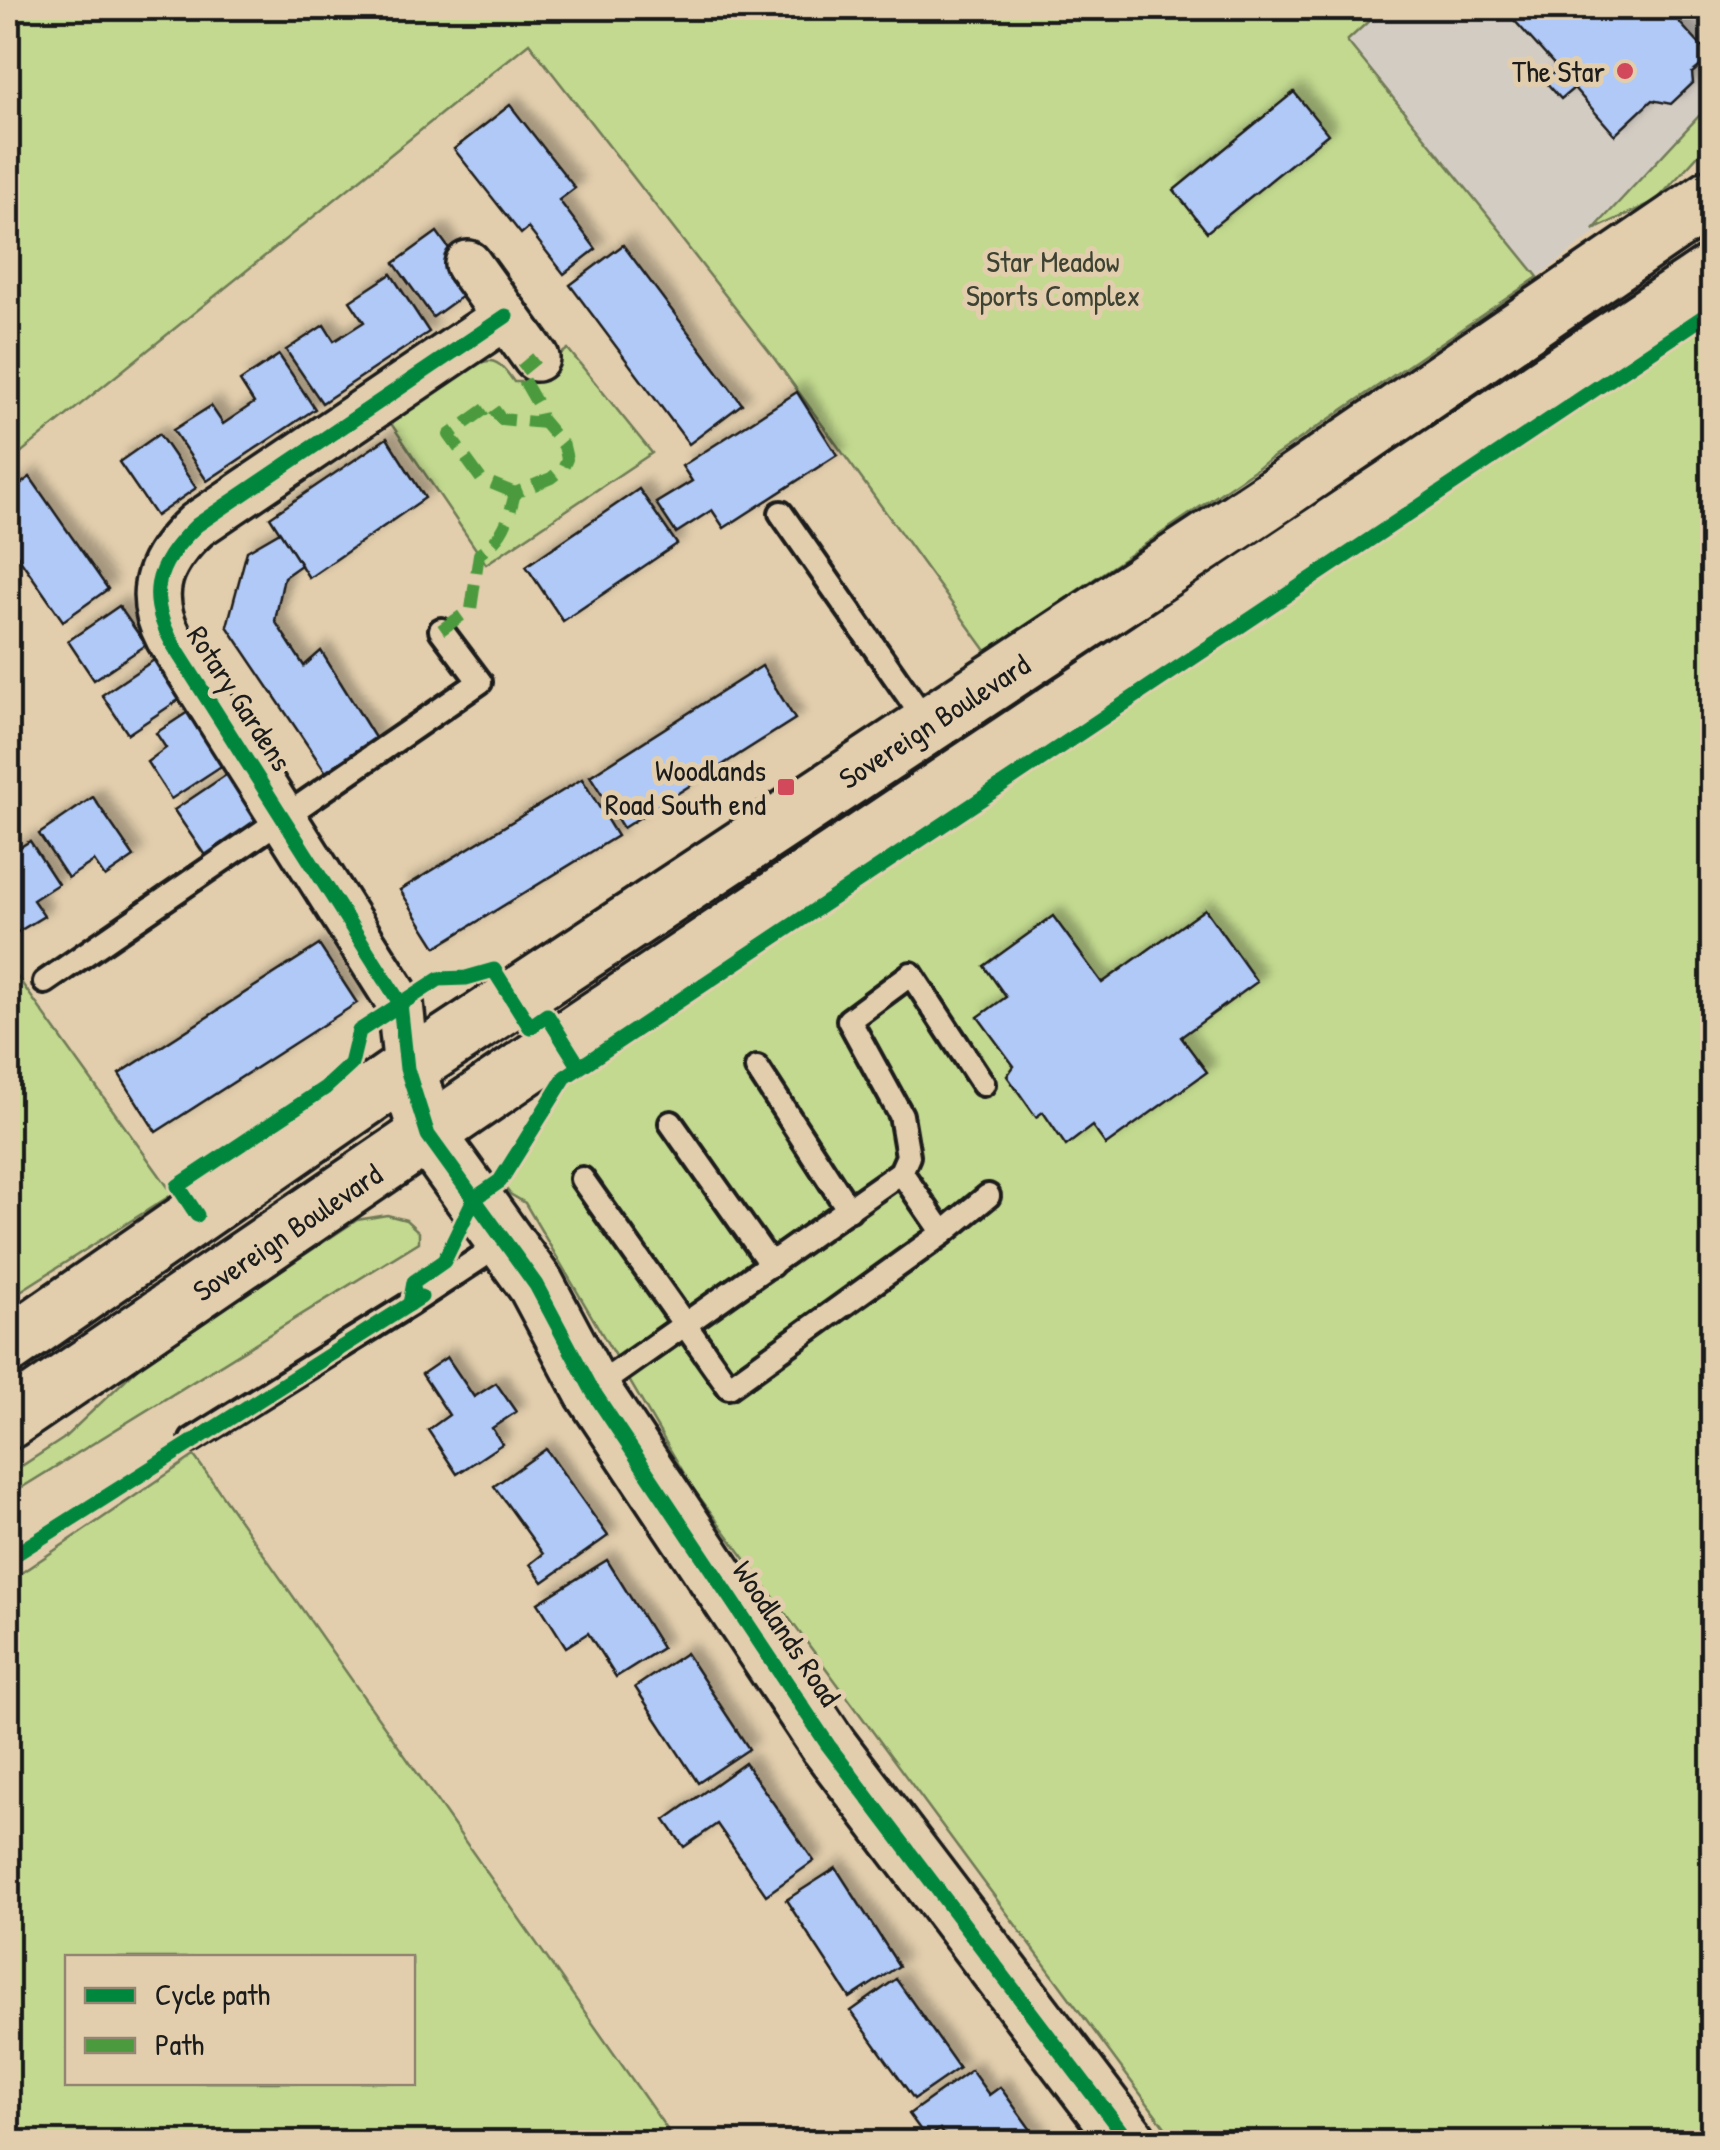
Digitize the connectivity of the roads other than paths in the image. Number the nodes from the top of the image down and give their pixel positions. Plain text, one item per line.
1 (1712, 197) edge
2 (468, 264) dead end
3 (1712, 273) edge
4 (506, 316) junction
5 (536, 358) dead end
6 (781, 513) dead end
7 (441, 630) dead end
8 (928, 724) junction
9 (285, 818) junction
10 (44, 982) dead end
11 (757, 1068) dead end
12 (407, 1070) junction
13 (983, 1084) dead end
14 (672, 1123) dead end
15 (428, 1135) junction
16 (901, 1172) junction
17 (582, 1179) dead end
18 (988, 1196) dead end
19 (849, 1210) junction
20 (944, 1233) junction
21 (504, 1242) junction
22 (771, 1265) junction
23 (685, 1325) junction
24 (8, 1346) edge
25 (592, 1390) junction
26 (8, 1421) edge
27 (192, 1440) dead end
28 (1129, 2142) edge

1 - 8 main road, Sovereign Boulevard
2 - 4 street
3 - 15 main road, Sovereign Boulevard
4 - 5 street
4 - 9 street, Rotary Gardens
6 - 8 lane
7 - 9 lane
8 - 12 main road, Sovereign Boulevard
9 - 10 lane
9 - 12 street, Rotary Gardens
11 - 19 lane
12 - 15 main road, Woodlands Road
12 - 24 main road, Sovereign Boulevard
13 - 16 lane
14 - 22 lane
15 - 21 main road, Woodlands Road
15 - 26 main road, Sovereign Boulevard
16 - 19 lane
16 - 20 lane
17 - 23 lane
18 - 20 lane
19 - 22 lane
20 - 23 lane
21 - 25 main road, Woodlands Road
21 - 27 lane
22 - 23 lane
23 - 25 lane
25 - 28 main road, Woodlands Road

